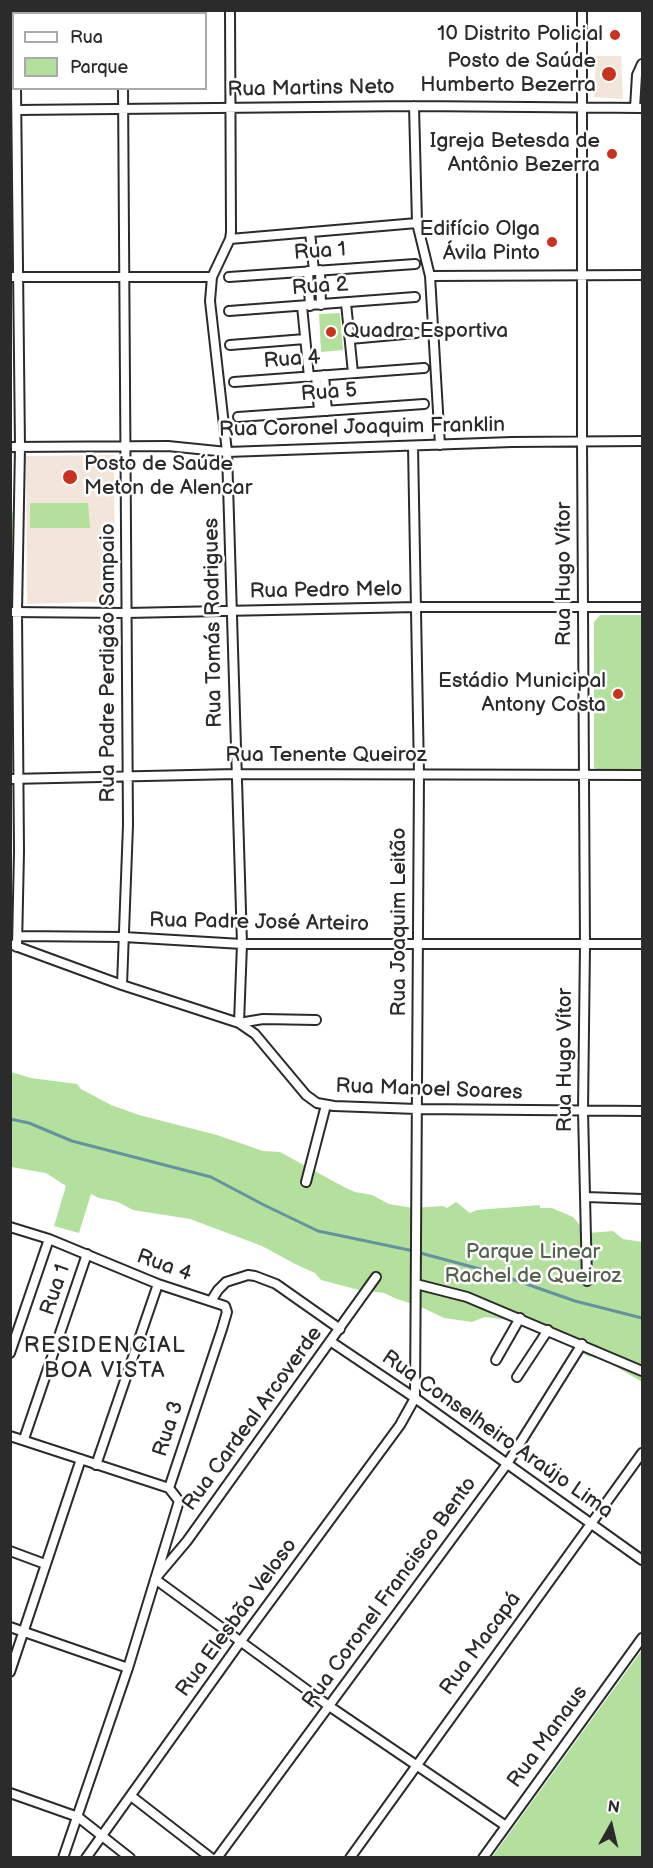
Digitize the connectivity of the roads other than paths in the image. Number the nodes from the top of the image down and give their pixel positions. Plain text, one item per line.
1 (230, 10) edge
2 (582, 10) edge
3 (642, 64) edge
4 (16, 90) edge
5 (123, 90) edge
6 (414, 106) junction
7 (231, 108) junction
8 (639, 108) edge
9 (124, 109) junction
10 (583, 109) junction
11 (17, 110) junction
12 (417, 223) junction
13 (310, 232) junction
14 (230, 239) junction
15 (415, 264) dead end
16 (314, 271) junction
17 (582, 275) junction
18 (642, 275) edge
19 (430, 276) junction
20 (15, 277) edge
21 (124, 277) junction
22 (212, 277) junction
23 (229, 277) dead end
24 (414, 297) dead end
25 (345, 303) junction
26 (321, 305) junction
27 (306, 306) junction
28 (229, 311) dead end
29 (416, 333) dead end
30 (305, 339) junction
31 (350, 339) junction
32 (231, 345) dead end
33 (424, 368) dead end
34 (353, 373) junction
35 (316, 376) junction
36 (234, 382) dead end
37 (424, 404) dead end
38 (323, 411) junction
39 (237, 417) dead end
40 (642, 441) edge
41 (582, 442) junction
42 (440, 445) junction
43 (413, 446) junction
44 (10, 447) edge
45 (20, 447) junction
46 (125, 447) junction
47 (227, 452) junction
48 (15, 503) edge
49 (417, 607) junction
50 (583, 607) junction
51 (642, 607) edge
52 (232, 611) junction
53 (14, 612) edge
54 (126, 613) junction
55 (236, 774) junction
56 (419, 774) junction
57 (584, 775) junction
58 (642, 775) edge
59 (128, 777) junction
60 (15, 779) edge
61 (18, 936) junction
62 (124, 938) junction
63 (242, 944) junction
64 (418, 944) junction
65 (642, 944) edge
66 (14, 945) edge
67 (585, 945) junction
68 (122, 985) junction
69 (316, 1020) dead end
70 (239, 1023) junction
71 (326, 1105) junction
72 (417, 1109) junction
73 (583, 1111) junction
74 (642, 1111) edge
75 (306, 1182) dead end
76 (586, 1197) junction
77 (642, 1199) edge
78 (10, 1227) edge
79 (49, 1239) junction
80 (87, 1254) junction
81 (376, 1277) dead end
82 (587, 1281) dead end
83 (158, 1284) junction
84 (416, 1284) junction
85 (211, 1301) junction
86 (227, 1312) joint
87 (520, 1318) junction
88 (340, 1329) junction
89 (548, 1330) junction
90 (330, 1341) junction
91 (582, 1344) junction
92 (10, 1353) edge
93 (496, 1360) dead end
94 (642, 1371) edge
95 (517, 1377) dead end
96 (415, 1398) junction
97 (10, 1436) edge
98 (24, 1439) junction
99 (642, 1453) edge
100 (81, 1460) junction
101 (507, 1464) junction
102 (96, 1465) junction
103 (171, 1491) junction
104 (592, 1523) junction
105 (10, 1551) edge
106 (642, 1560) edge
107 (45, 1564) junction
108 (155, 1579) junction
109 (10, 1627) edge
110 (24, 1632) junction
111 (642, 1638) edge
112 (241, 1641) junction
113 (128, 1668) junction
114 (10, 1672) edge
115 (329, 1706) junction
116 (416, 1764) junction
117 (10, 1793) edge
118 (131, 1796) junction
119 (78, 1818) junction
120 (506, 1826) junction
121 (101, 1836) junction
122 (63, 1857) edge
123 (86, 1857) edge
124 (130, 1857) edge
125 (211, 1857) edge
126 (218, 1857) edge
127 (350, 1857) edge
128 (483, 1857) edge

1 - 7 street, Rua Tomás Rodrigues
2 - 10 street, Rua Hugo Vítor
3 - 8 street
4 - 11 street
5 - 9 street, Rua Padre Perdigão Sampaio
6 - 7 street, Rua Martins Neto
6 - 10 street, Rua Martins Neto
6 - 12 street
7 - 9 street, Rua Martins Neto
7 - 14 street, Rua Tomás Rodrigues
8 - 10 street, Rua Martins Neto
9 - 11 street, Rua Martins Neto
9 - 21 street, Rua Padre Perdigão Sampaio
10 - 17 street, Rua Hugo Vítor
11 - 20 street
12 - 13 street
12 - 19 street
13 - 14 street
13 - 16 street
14 - 22 street, Rua Tomás Rodrigues
15 - 16 street, Rua 1
16 - 23 street, Rua 1
16 - 26 street
16 - 27 street
17 - 18 street
17 - 19 street
17 - 41 street, Rua Hugo Vítor
19 - 42 street
20 - 21 street
20 - 45 street
21 - 22 street
21 - 46 street, Rua Padre Perdigão Sampaio
22 - 47 street, Rua Tomás Rodrigues
24 - 25 street, Rua 2
25 - 26 street, Rua 2
25 - 31 street
26 - 27 street, Rua 2
27 - 28 street, Rua 2
27 - 30 street
29 - 31 street
30 - 32 street
30 - 35 street
31 - 34 street
33 - 34 street, Rua 4
34 - 35 street, Rua 4
35 - 36 street, Rua 4
35 - 38 street
37 - 38 street, Rua 5
38 - 39 street, Rua 5
40 - 41 street, Rua Coronel Joaquim Franklin
41 - 42 street, Rua Coronel Joaquim Franklin
41 - 50 street, Rua Hugo Vítor
42 - 43 street, Rua Coronel Joaquim Franklin
43 - 47 street, Rua Coronel Joaquim Franklin
43 - 49 street, Rua Joaquim Leitão
44 - 45 street, Rua Coronel Joaquim Franklin
45 - 46 street, Rua Coronel Joaquim Franklin
45 - 48 street
46 - 47 street, Rua Coronel Joaquim Franklin
46 - 54 street, Rua Padre Perdigão Sampaio
47 - 52 street, Rua Tomás Rodrigues
48 - 53 street
49 - 50 street, Rua Pedro Melo
49 - 52 street, Rua Pedro Melo
49 - 56 street, Rua Joaquim Leitão
50 - 51 street, Rua Pedro Melo
50 - 57 street, Rua Hugo Vítor
52 - 54 street, Rua Pedro Melo
52 - 55 street, Rua Tomás Rodrigues
53 - 54 street, Rua Pedro Melo
53 - 60 street
54 - 59 street, Rua Padre Perdigão Sampaio
55 - 56 street, Rua Tenente Queiroz
55 - 59 street, Rua Tenente Queiroz
55 - 63 street, Rua Tomás Rodrigues
56 - 57 street, Rua Tenente Queiroz
56 - 64 street, Rua Joaquim Leitão
57 - 58 street, Rua Tenente Queiroz
57 - 67 street, Rua Hugo Vítor
59 - 60 street, Rua Tenente Queiroz
59 - 62 street, Rua Padre Perdigão Sampaio
60 - 61 street
61 - 62 street, Rua Padre José Arteiro
61 - 66 street
62 - 63 street, Rua Padre José Arteiro
62 - 68 street, Rua Padre Perdigão Sampaio
63 - 64 street, Rua Padre José Arteiro
63 - 70 street, Rua Tomás Rodrigues
64 - 67 street, Rua Padre José Arteiro
64 - 72 street, Rua Joaquim Leitão
65 - 67 street, Rua Padre José Arteiro
66 - 68 street, Rua Manoel Soares
67 - 73 street, Rua Hugo Vítor
68 - 70 street, Rua Manoel Soares
69 - 70 street
70 - 71 street, Rua Manoel Soares
71 - 72 street, Rua Manoel Soares
71 - 75 street
72 - 73 street, Rua Manoel Soares
72 - 84 street, Rua Joaquim Leitão
73 - 74 street, Rua Manoel Soares
73 - 76 street, Rua Hugo Vítor
76 - 77 street
76 - 82 street, Rua Hugo Vítor
78 - 79 street, Rua 4
79 - 80 street, Rua 4
79 - 92 street
80 - 83 street, Rua 4
80 - 98 street, Rua 1
81 - 88 street, Rua Cardeal Arcoverde
83 - 85 street, Rua 4
83 - 102 street
84 - 87 street
84 - 96 street, Rua Joaquim Leitão
85 - 86 street, Rua 4
85 - 88 street
86 - 103 street, Rua 3
87 - 89 street
87 - 93 street
88 - 90 street, Rua Cardeal Arcoverde
89 - 91 street
89 - 95 street
90 - 96 street, Rua Conselheiro Araújo Lima
90 - 108 street, Rua Cardeal Arcoverde
91 - 94 street
91 - 101 street, Rua Coronel Francisco Bento
96 - 101 street, Rua Conselheiro Araújo Lima
96 - 112 street, Rua Elesbão Veloso
97 - 98 street
98 - 100 street
99 - 104 street, Rua Macapá
100 - 102 street
100 - 107 street
101 - 104 street, Rua Conselheiro Araújo Lima
101 - 115 street, Rua Coronel Francisco Bento
102 - 103 street
103 - 108 street, Rua Cardeal Arcoverde
104 - 106 street, Rua Conselheiro Araújo Lima
104 - 116 street, Rua Macapá
105 - 107 street
107 - 110 street
108 - 112 street
108 - 113 street, Rua Cardeal Arcoverde
109 - 110 street
110 - 113 street
110 - 114 street
111 - 120 street, Rua Manaus
112 - 115 street
112 - 118 street, Rua Elesbão Veloso
113 - 119 street, Rua Cardeal Arcoverde
115 - 116 street
115 - 126 street, Rua Coronel Francisco Bento
116 - 120 street
116 - 127 street, Rua Macapá
117 - 119 street
118 - 121 street, Rua Elesbão Veloso
118 - 125 street
119 - 121 street
119 - 122 street, Rua Cardeal Arcoverde
120 - 128 street, Rua Manaus
121 - 123 street, Rua Elesbão Veloso
121 - 124 street

